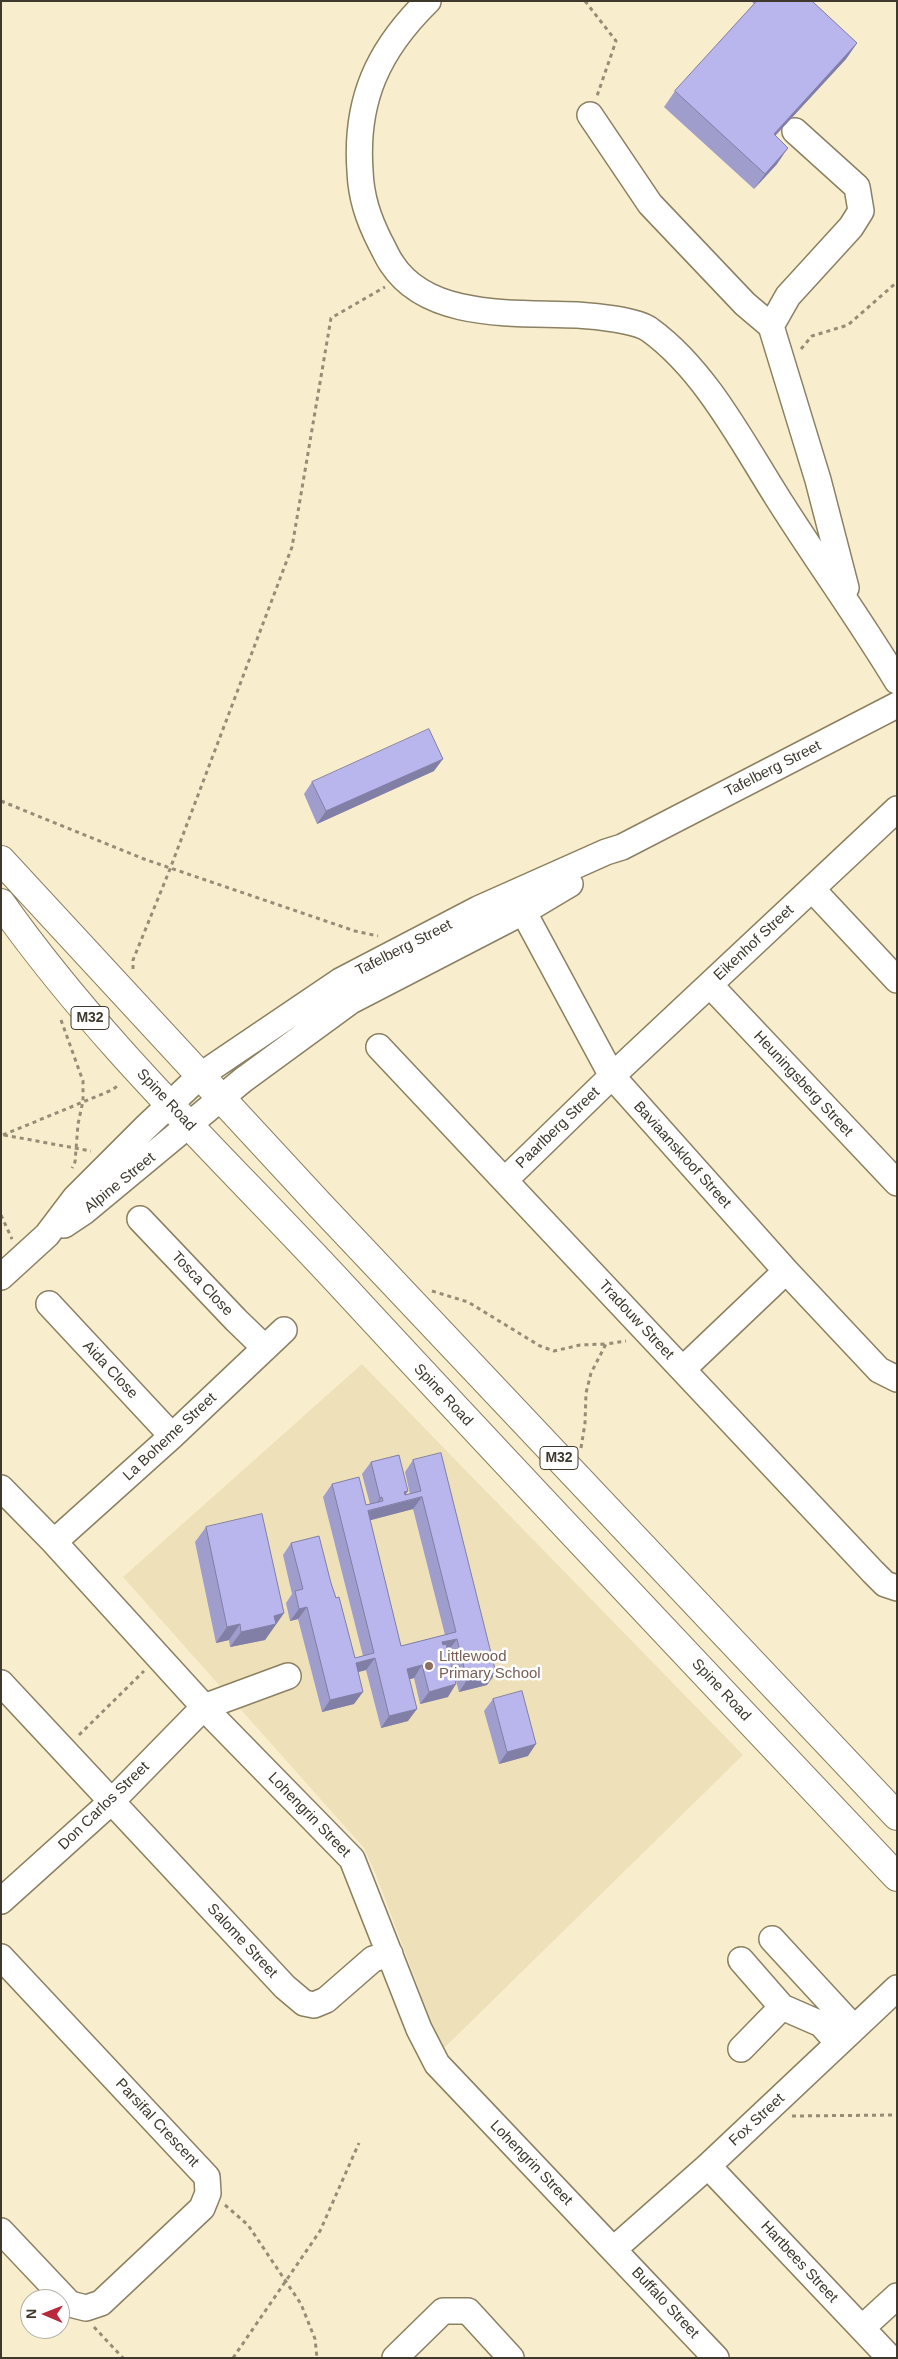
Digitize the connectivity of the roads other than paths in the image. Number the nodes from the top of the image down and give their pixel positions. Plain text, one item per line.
1 (428, 1) edge
2 (590, 115) road end
3 (795, 131) edge
4 (771, 326) junction
5 (851, 608) junction
6 (897, 681) edge
7 (897, 705) edge
8 (897, 808) edge
9 (1, 860) edge
10 (812, 889) junction
11 (1, 903) edge
12 (519, 903) junction
13 (897, 980) edge
14 (710, 985) junction
15 (379, 1047) dead end
16 (201, 1076) junction
17 (612, 1076) junction
18 (222, 1098) junction
19 (168, 1104) junction
20 (190, 1126) junction
21 (505, 1180) junction
22 (897, 1183) edge
23 (140, 1219) dead end
24 (47, 1235) junction
25 (786, 1271) junction
26 (1, 1277) edge
27 (49, 1304) dead end
28 (284, 1330) dead end
29 (265, 1348) junction
30 (683, 1369) junction
31 (897, 1379) edge
32 (172, 1436) junction
33 (1, 1488) edge
34 (54, 1542) junction
35 (897, 1588) edge
36 (288, 1676) dead end
37 (1, 1683) edge
38 (204, 1707) junction
39 (112, 1801) junction
40 (897, 1816) edge
41 (897, 1877) edge
42 (1, 1901) edge
43 (772, 1939) dead end
44 (390, 1954) junction
45 (1, 1957) edge
46 (741, 1960) dead end
47 (897, 1988) edge
48 (782, 2007) junction
49 (846, 2036) junction
50 (741, 2049) dead end
51 (708, 2166) junction
52 (1, 2231) edge
53 (614, 2248) junction
54 (897, 2296) edge
55 (862, 2328) junction
56 (395, 2358) edge
57 (511, 2358) edge
58 (716, 2358) edge
59 (890, 2358) edge

1 - 5 street
2 - 4 street
3 - 4 street
4 - 5 street
5 - 6 street
7 - 12 street, Tafelberg Street
8 - 10 street, Eikenhof Street
9 - 16 main road, M32
10 - 13 street
10 - 14 street, Eikenhof Street
11 - 19 main road, Spine Road / M32
12 - 16 street, Tafelberg Street
12 - 17 street, Baviaanskloof Street
12 - 18 street, Tafelberg Street
14 - 17 street, Eikenhof Street
14 - 22 street, Heuningsberg Street
15 - 21 street, Tradouw Street
16 - 18 main road, M32
16 - 19 street, Tafelberg Street
17 - 21 street, Paarlberg Street
17 - 25 street, Baviaanskloof Street
18 - 20 street, Tafelberg Street
18 - 40 main road, M32
19 - 20 main road, Spine Road / M32
19 - 24 street, Alpine Street
20 - 24 street, Alpine Street
20 - 41 main road, Spine Road / M32
21 - 30 street, Tradouw Street
23 - 29 street, Tosca Close
24 - 26 street, Alpine Street
25 - 30 street
25 - 31 street, Baviaanskloof Street
27 - 32 street, Aida Close
28 - 29 street, La Boheme Street
29 - 32 street, La Boheme Street
30 - 35 street, Tradouw Street
32 - 34 street, La Boheme Street
33 - 34 street, Lohengrin Street
34 - 38 street, Lohengrin Street
36 - 38 street
37 - 39 street, Salome Street
38 - 39 street, Don Carlos Street
38 - 44 street, Lohengrin Street
39 - 42 street, Don Carlos Street
39 - 44 street, Salome Street
43 - 49 street
44 - 53 street, Lohengrin Street
45 - 52 street, Parsifal Crescent
46 - 48 street
47 - 49 street, Fox Street
48 - 49 street
48 - 50 street
49 - 51 street, Fox Street
51 - 53 street, Fox Street
51 - 55 street, Hartbees Street
53 - 58 street, Buffalo Street
54 - 55 street
55 - 59 street, Hartbees Street
56 - 57 street

